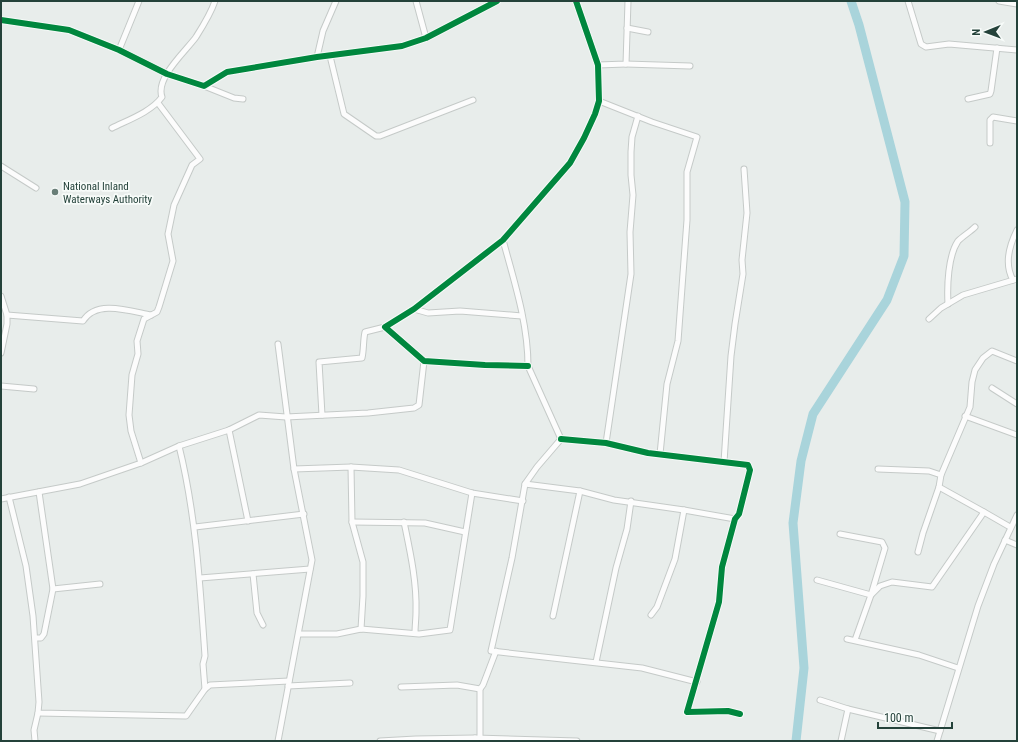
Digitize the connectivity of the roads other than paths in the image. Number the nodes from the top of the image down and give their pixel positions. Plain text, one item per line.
1 (140, 1) edge
2 (215, 1) edge
3 (336, 1) edge
4 (416, 1) edge
5 (497, 1) edge
6 (576, 1) edge
7 (628, 1) edge
8 (908, 1) edge
9 (999, 1) edge
10 (1017, 4) edge
11 (1, 20) edge
12 (627, 28) junction
13 (648, 32) dead end
14 (426, 38) junction
15 (997, 48) junction
16 (119, 50) junction
17 (1017, 50) edge
18 (330, 56) junction
19 (317, 57) junction
20 (626, 64) junction
21 (598, 65) junction
22 (690, 66) dead end
23 (167, 74) junction
24 (204, 86) junction
25 (243, 99) dead end
26 (968, 99) dead end
27 (473, 100) dead end
28 (599, 101) junction
29 (158, 102) junction
30 (638, 116) junction
31 (1017, 121) edge
32 (112, 128) dead end
33 (990, 143) dead end
34 (1, 166) edge
35 (744, 169) dead end
36 (36, 188) dead end
37 (975, 227) dead end
38 (1017, 230) edge
39 (503, 240) junction
40 (1015, 279) edge
41 (1, 296) edge
42 (948, 304) junction
43 (414, 309) junction
44 (7, 315) junction
45 (151, 315) junction
46 (522, 316) junction
47 (929, 318) dead end
48 (384, 327) junction
49 (278, 344) dead end
50 (1, 353) edge
51 (424, 361) junction
52 (1017, 361) edge
53 (528, 366) junction
54 (1, 386) edge
55 (992, 388) dead end
56 (34, 389) dead end
57 (1017, 404) edge
58 (322, 415) junction
59 (965, 416) junction
60 (286, 417) junction
61 (229, 430) junction
62 (1017, 434) edge
63 (561, 439) junction
64 (606, 443) junction
65 (179, 446) junction
66 (660, 454) junction
67 (724, 462) junction
68 (141, 463) junction
69 (351, 467) junction
70 (294, 469) junction
71 (878, 469) dead end
72 (941, 475) junction
73 (525, 484) junction
74 (939, 486) junction
75 (580, 491) junction
76 (39, 492) junction
77 (472, 493) junction
78 (9, 497) junction
79 (1, 499) edge
80 (522, 501) junction
81 (631, 501) junction
82 (684, 510) junction
83 (984, 512) junction
84 (304, 514) junction
85 (1017, 515) edge
86 (735, 519) junction
87 (248, 520) junction
88 (352, 522) junction
89 (404, 522) junction
90 (194, 527) junction
91 (1010, 527) junction
92 (465, 532) junction
93 (840, 534) dead end
94 (1005, 540) junction
95 (1017, 545) edge
96 (918, 552) dead end
97 (310, 569) junction
98 (253, 574) junction
99 (200, 578) junction
100 (817, 580) dead end
101 (100, 584) dead end
102 (54, 588) junction
103 (872, 595) junction
104 (651, 615) dead end
105 (553, 616) dead end
106 (263, 625) dead end
107 (361, 629) junction
108 (415, 633) junction
109 (299, 634) junction
110 (36, 638) junction
111 (847, 638) dead end
112 (854, 640) junction
113 (496, 651) junction
114 (596, 662) junction
115 (958, 668) junction
116 (697, 682) junction
117 (288, 683) junction
118 (350, 683) dead end
119 (401, 686) dead end
120 (204, 689) junction
121 (480, 689) junction
122 (820, 700) dead end
123 (848, 709) junction
124 (38, 713) junction
125 (740, 714) dead end
126 (940, 731) junction
127 (477, 739) edge
128 (525, 740) edge
129 (35, 741) edge
130 (278, 741) edge
131 (380, 741) edge
132 (577, 741) edge
133 (841, 741) edge
134 (937, 741) edge

1 - 16 street
2 - 23 street
3 - 19 street
4 - 14 street
5 - 14 street
6 - 21 street
7 - 12 street
8 - 15 street
9 - 10 street
11 - 16 street
12 - 13 street
12 - 20 street
14 - 18 street
15 - 17 street
15 - 26 street
16 - 23 street
18 - 19 street
18 - 27 street
19 - 24 street
20 - 21 street
20 - 22 street
21 - 28 street
23 - 24 street
23 - 29 street
24 - 25 street
28 - 30 street
28 - 39 street
29 - 32 street
29 - 45 street
30 - 64 street
30 - 66 street
31 - 33 street
34 - 36 street
35 - 67 street
37 - 42 street
38 - 40 street
39 - 43 street
39 - 46 street
40 - 42 street
41 - 44 street
42 - 47 street
43 - 46 street
43 - 48 street
44 - 45 street
44 - 50 street
45 - 68 street
46 - 53 street
48 - 51 street
48 - 58 street
49 - 60 street
51 - 53 street
51 - 58 street
52 - 59 street
53 - 63 street
54 - 56 street
55 - 57 street
58 - 60 street
59 - 62 street
59 - 72 street
60 - 61 street
60 - 70 street
61 - 65 street
61 - 87 street
63 - 64 street
63 - 73 street
64 - 66 street
65 - 68 street
65 - 90 street
66 - 67 street
67 - 86 street
68 - 76 street
69 - 70 street
69 - 77 street
69 - 88 street
70 - 84 street
71 - 72 street
72 - 74 street
73 - 75 street
73 - 80 street
74 - 83 street
74 - 96 street
75 - 81 street
75 - 105 street
76 - 78 street
76 - 102 street
77 - 80 street
77 - 92 street
78 - 79 street
78 - 110 street
80 - 113 street
81 - 82 street
81 - 114 street
82 - 86 street
82 - 104 street
83 - 91 street
83 - 103 street
84 - 87 street
84 - 97 street
85 - 91 street
86 - 116 street
87 - 90 street
88 - 89 street
88 - 107 street
89 - 92 street
89 - 108 street
90 - 99 street
91 - 94 street
92 - 108 street
93 - 103 street
94 - 95 street
94 - 115 street
97 - 98 street
97 - 109 street
98 - 99 street
98 - 106 street
99 - 120 street
100 - 103 street
101 - 102 street
102 - 110 street
103 - 112 street
107 - 108 street
107 - 109 street
109 - 117 street
110 - 124 street
111 - 112 street
112 - 115 street
113 - 114 street
113 - 121 street
114 - 116 street
115 - 126 street
116 - 125 street
117 - 118 street
117 - 120 street
117 - 130 street
119 - 121 street
120 - 124 street
121 - 127 street
122 - 123 street
123 - 126 street
123 - 133 street
124 - 129 street
126 - 134 street
127 - 128 street
127 - 131 street
128 - 132 street

